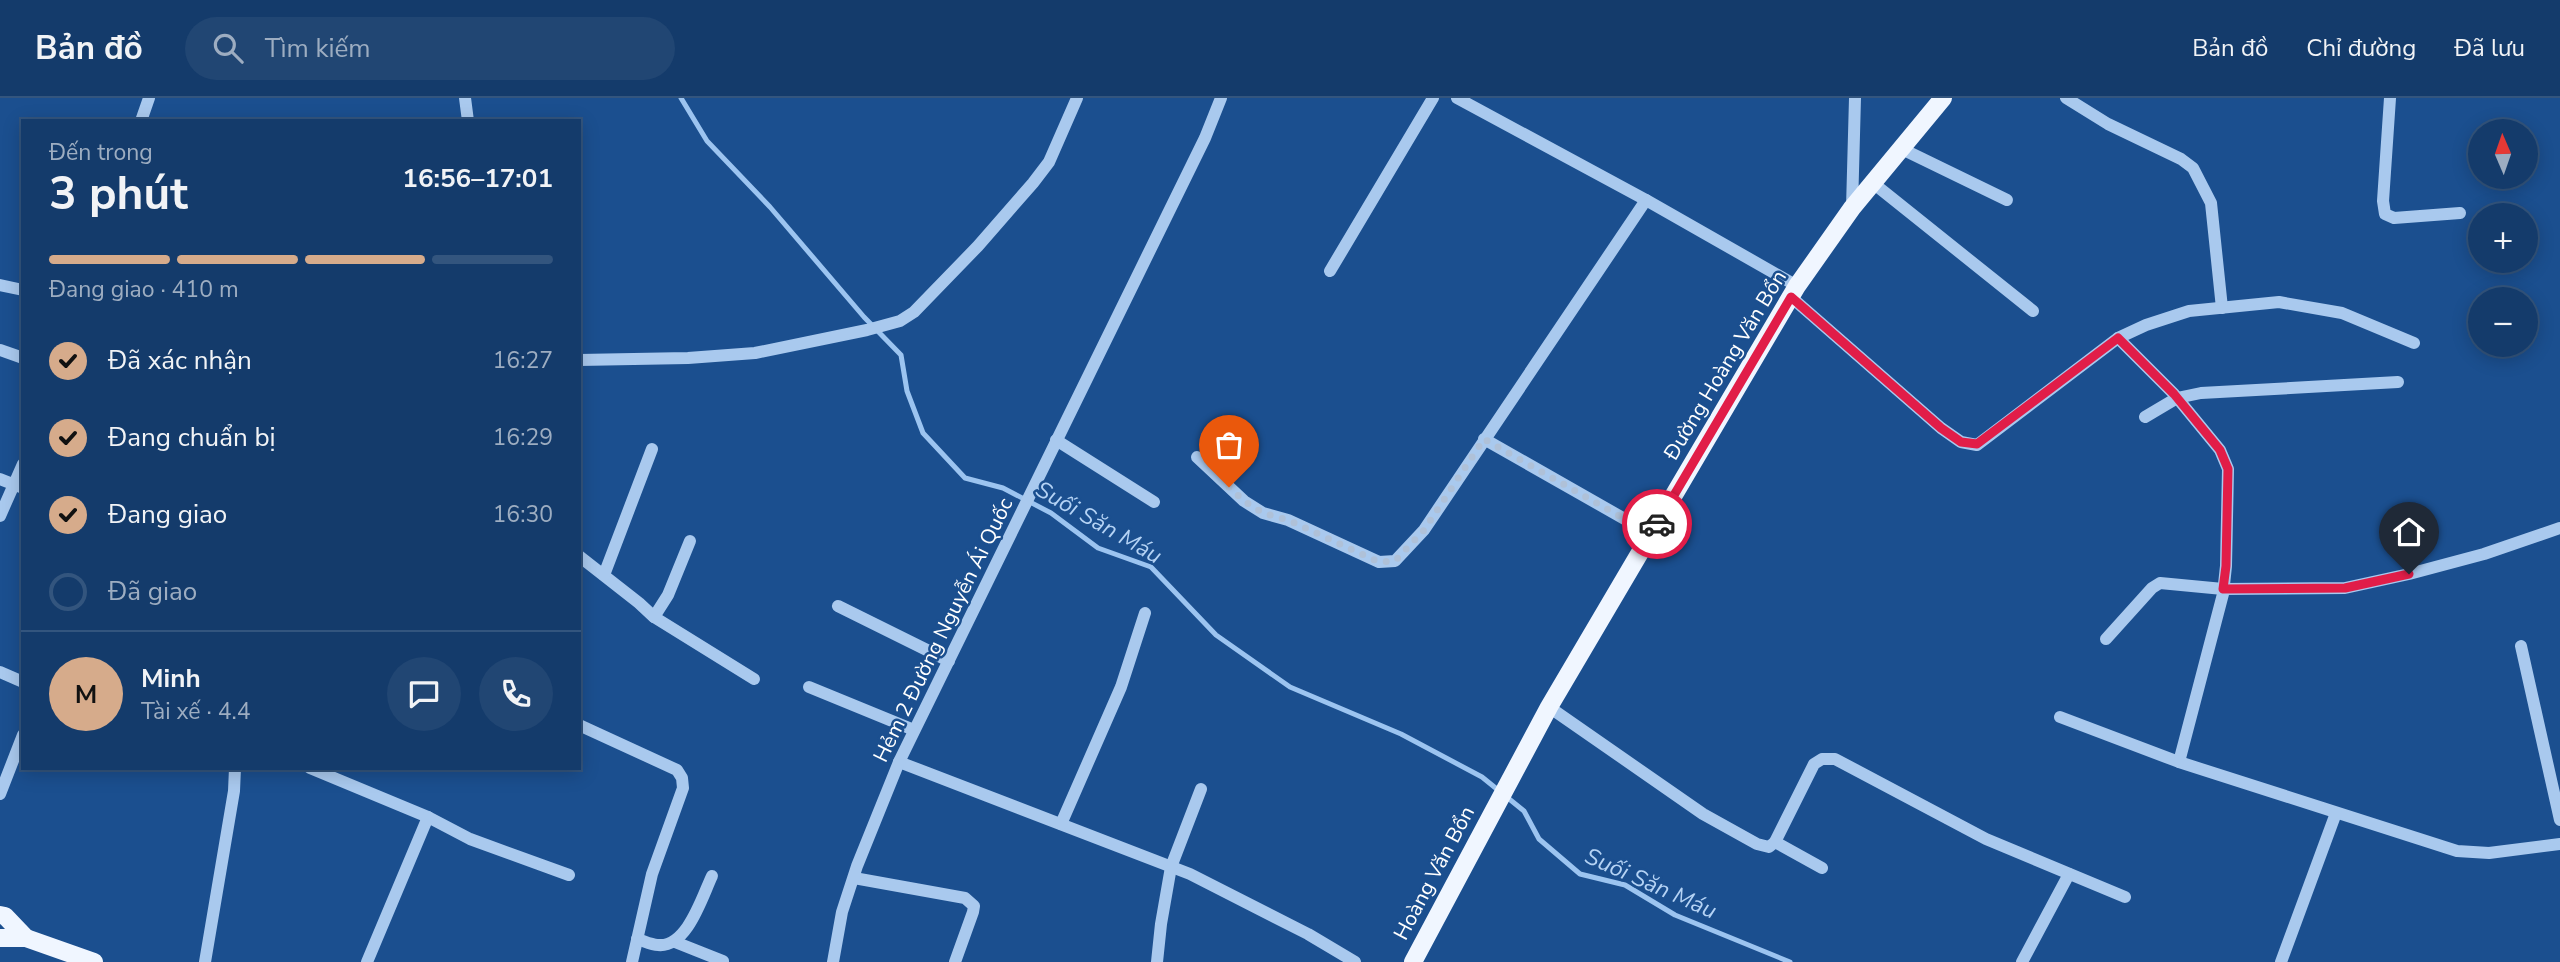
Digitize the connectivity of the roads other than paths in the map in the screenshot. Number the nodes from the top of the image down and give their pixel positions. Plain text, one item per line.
1 (149, 98) edge
2 (465, 98) edge
3 (1077, 98) edge
4 (1221, 98) edge
5 (1433, 98) edge
6 (1457, 98) edge
7 (1855, 98) edge
8 (1943, 98) edge
9 (2066, 98) edge
10 (2390, 98) edge
11 (142, 119) edge
12 (468, 119) edge
13 (1900, 148) junction
14 (1872, 183) junction
15 (1646, 200) junction
16 (2007, 201) dead end
17 (1852, 208) junction
18 (2460, 214) dead end
19 (1330, 271) dead end
20 (0, 285) edge
21 (21, 290) edge
22 (1794, 291) junction
23 (2222, 308) junction
24 (2033, 311) dead end
25 (2118, 338) junction
26 (2414, 343) dead end
27 (0, 350) edge
28 (21, 357) edge
29 (581, 360) edge
30 (2398, 382) dead end
31 (2177, 398) junction
32 (2145, 417) dead end
33 (1484, 439) junction
34 (1056, 440) junction
35 (652, 449) dead end
36 (1197, 457) dead end
37 (0, 479) edge
38 (18, 486) edge
39 (1154, 502) dead end
40 (0, 516) edge
41 (2560, 527) edge
42 (1651, 534) junction
43 (690, 541) dead end
44 (581, 558) edge
45 (604, 575) junction
46 (2223, 589) junction
47 (838, 606) dead end
48 (1145, 613) dead end
49 (654, 617) junction
50 (2106, 639) dead end
51 (2521, 646) dead end
52 (949, 661) junction
53 (0, 672) edge
54 (754, 679) dead end
55 (21, 681) edge
56 (809, 687) dead end
57 (1549, 706) junction
58 (2060, 717) dead end
59 (581, 726) edge
60 (914, 730) junction
61 (21, 740) edge
62 (899, 762) junction
63 (2179, 762) junction
64 (235, 770) edge
65 (315, 770) edge
66 (1508, 782) joint
67 (1201, 789) dead end
68 (0, 794) edge
69 (2336, 813) junction
70 (428, 817) junction
71 (2560, 820) edge
72 (1061, 824) junction
73 (1775, 842) junction
74 (2560, 844) edge
75 (1171, 867) junction
76 (1822, 868) dead end
77 (2069, 874) junction
78 (569, 875) dead end
79 (712, 876) dead end
80 (853, 878) junction
81 (2125, 897) dead end
82 (0, 915) edge
83 (0, 938) edge
84 (26, 939) junction
85 (637, 939) junction
86 (675, 942) junction
87 (45, 945) junction
88 (723, 961) edge
89 (63, 962) edge
90 (94, 962) edge
91 (205, 962) edge
92 (367, 962) edge
93 (632, 962) edge
94 (833, 962) edge
95 (955, 962) edge
96 (1157, 962) edge
97 (1355, 962) edge
98 (1413, 962) edge
99 (2022, 962) edge
100 (2281, 962) edge

1 - 11 street
2 - 12 street
3 - 29 street
4 - 34 street, Hẻm 2 Đường Nguyễn Ái Quốc
5 - 19 street
6 - 15 street
7 - 17 street
8 - 13 main road, Đường Hoàng Văn Bổn
9 - 23 street
10 - 18 street
13 - 14 main road, Đường Hoàng Văn Bổn
13 - 16 street
14 - 17 main road, Đường Hoàng Văn Bổn
14 - 24 street
15 - 22 street
15 - 33 street
17 - 22 main road, Đường Hoàng Văn Bổn
20 - 21 street
22 - 25 street
22 - 42 main road, Đường Hoàng Văn Bổn
23 - 25 street
23 - 26 street
25 - 31 street
27 - 28 street
30 - 31 street
31 - 32 street
31 - 46 street
33 - 36 street
33 - 42 street
34 - 39 street
34 - 52 street, Hẻm 2 Đường Nguyễn Ái Quốc
35 - 45 street
37 - 38 street
38 - 40 street
41 - 46 street
42 - 57 main road, Đường Hoàng Văn Bổn
43 - 49 street
44 - 45 street
45 - 49 street
46 - 50 street
46 - 63 street
47 - 52 street
48 - 72 street
49 - 54 street
51 - 71 street
52 - 60 street, Hẻm 2 Đường Nguyễn Ái Quốc
53 - 55 street
56 - 60 street
57 - 66 main road, Đường Hoàng Văn Bổn
57 - 73 street
58 - 63 street
59 - 85 street
60 - 62 street, Hẻm 2 Đường Nguyễn Ái Quốc
61 - 68 street
62 - 72 street
62 - 80 street, Hẻm 2 Đường Nguyễn Ái Quốc
63 - 69 street
64 - 91 street
65 - 70 street
66 - 98 main road, Hoàng Văn Bổn
67 - 75 street
69 - 74 street
69 - 100 street
70 - 78 street
70 - 92 street
72 - 75 street
73 - 76 street
73 - 77 street
75 - 96 street
75 - 97 street
77 - 81 street
77 - 99 street
79 - 86 street
80 - 94 street, Hẻm 2 Đường Nguyễn Ái Quốc
80 - 95 street
82 - 84 main road
83 - 84 main road
84 - 87 main road
85 - 86 street
85 - 93 street
86 - 88 street
87 - 89 main road
87 - 90 main road

